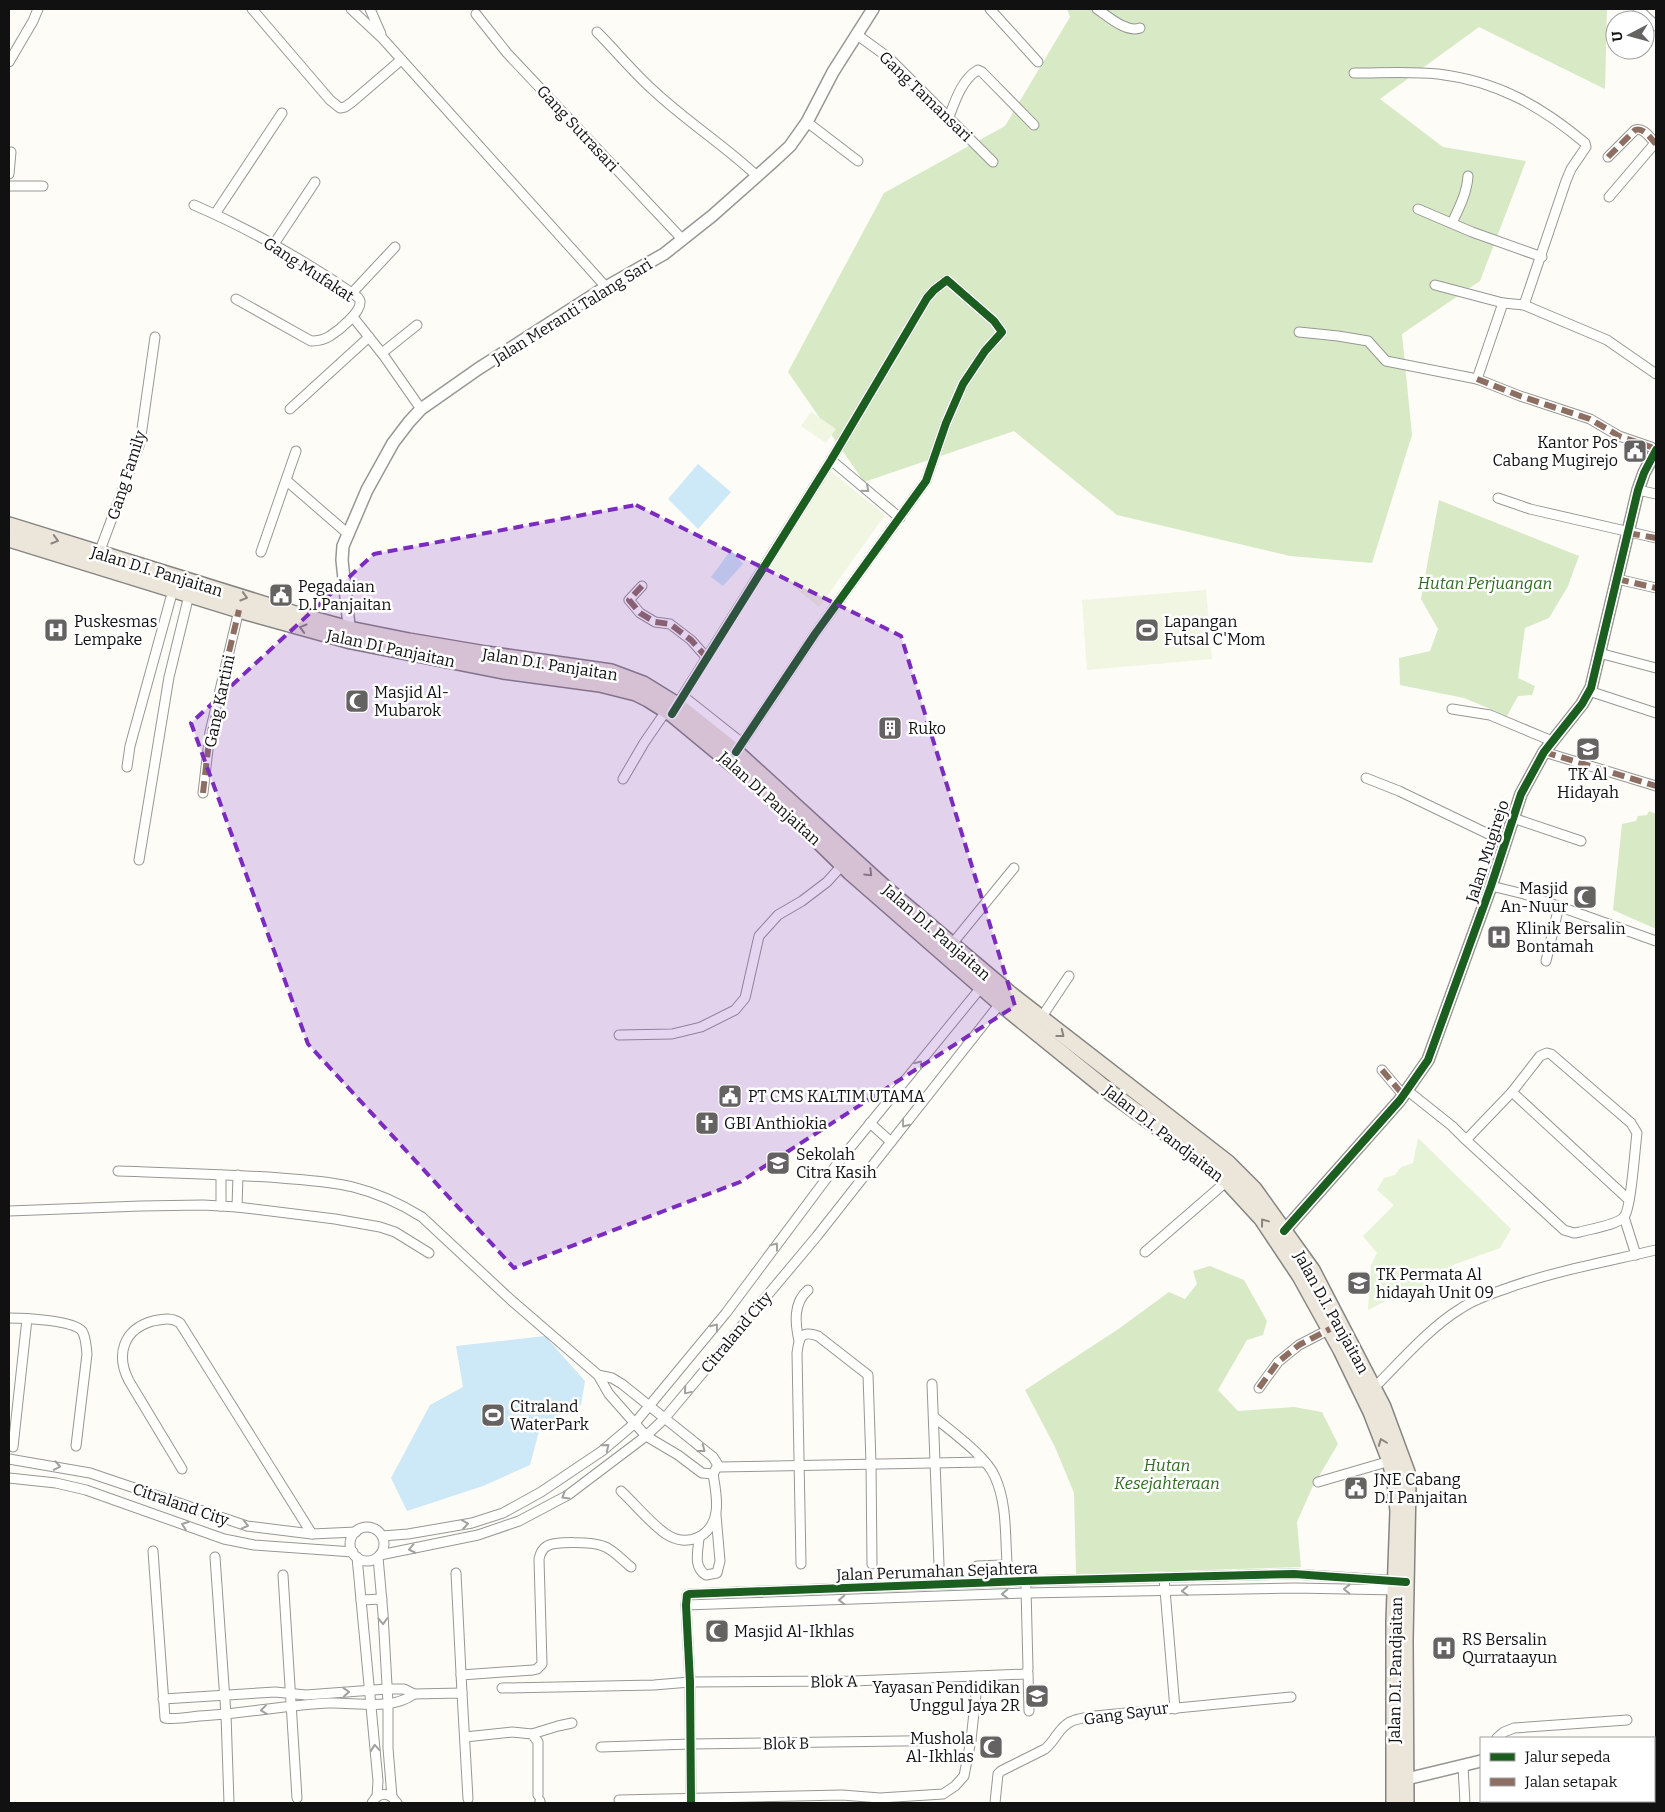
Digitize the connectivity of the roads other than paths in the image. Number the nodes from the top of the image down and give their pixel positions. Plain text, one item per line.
1 (38, 9) edge
2 (252, 9) edge
3 (351, 9) edge
4 (370, 9) edge
5 (873, 9) edge
6 (990, 9) edge
7 (1097, 9) edge
8 (1638, 9) edge
9 (476, 14) dead end
10 (1656, 26) edge
11 (1140, 28) dead end
12 (597, 32) dead end
13 (856, 34) junction
14 (383, 39) junction
15 (401, 60) junction
16 (9, 62) edge
17 (1038, 62) dead end
18 (1354, 73) dead end
19 (282, 113) dead end
20 (949, 117) junction
21 (807, 122) junction
22 (1034, 126) dead end
23 (1656, 143) edge
24 (11, 152) dead end
25 (1608, 157) dead end
26 (858, 161) dead end
27 (993, 162) dead end
28 (9, 174) edge
29 (757, 176) junction
30 (1468, 176) dead end
31 (315, 182) dead end
32 (9, 186) edge
33 (43, 186) dead end
34 (1609, 197) dead end
35 (194, 205) dead end
36 (1418, 209) dead end
37 (215, 214) junction
38 (1452, 223) junction
39 (683, 240) junction
40 (274, 244) junction
41 (395, 247) dead end
42 (1542, 257) junction
43 (1435, 285) dead end
44 (606, 287) junction
45 (352, 293) junction
46 (236, 299) dead end
47 (1503, 303) junction
48 (1524, 305) junction
49 (353, 317) junction
50 (417, 325) dead end
51 (1299, 332) dead end
52 (155, 336) dead end
53 (369, 337) junction
54 (382, 353) junction
55 (1656, 374) edge
56 (1477, 379) junction
57 (290, 409) dead end
58 (421, 409) junction
59 (296, 451) dead end
60 (1656, 451) edge
61 (831, 460) junction
62 (287, 481) junction
63 (1638, 490) junction
64 (1656, 494) edge
65 (1498, 498) dead end
66 (900, 518) junction
67 (9, 525) edge
68 (347, 533) junction
69 (1628, 533) junction
70 (1656, 538) edge
71 (9, 539) edge
72 (262, 552) dead end
73 (99, 553) junction
74 (153, 577) junction
75 (1617, 579) junction
76 (642, 586) dead end
77 (1656, 588) edge
78 (174, 590) junction
79 (189, 595) junction
80 (239, 610) junction
81 (350, 635) junction
82 (1599, 653) junction
83 (707, 658) junction
84 (1656, 668) edge
85 (1589, 691) junction
86 (674, 707) junction
87 (1452, 709) dead end
88 (1656, 713) edge
89 (1552, 741) junction
90 (738, 747) junction
91 (1544, 752) junction
92 (127, 767) dead end
93 (1366, 778) dead end
94 (623, 779) dead end
95 (1656, 786) edge
96 (203, 793) dead end
97 (1513, 818) junction
98 (1581, 841) dead end
99 (1505, 842) junction
100 (139, 860) dead end
101 (846, 860) junction
102 (1014, 868) dead end
103 (1491, 886) junction
104 (1559, 906) junction
105 (1656, 941) edge
106 (952, 944) junction
107 (1546, 961) dead end
108 (1069, 976) dead end
109 (985, 982) junction
110 (1004, 998) junction
111 (1041, 1018) junction
112 (618, 1036) dead end
113 (1382, 1070) dead end
114 (1512, 1092) junction
115 (1406, 1093) junction
116 (870, 1123) junction
117 (1466, 1140) junction
118 (890, 1142) junction
119 (118, 1172) dead end
120 (222, 1175) junction
121 (238, 1175) junction
122 (1227, 1181) junction
123 (1629, 1200) junction
124 (221, 1206) junction
125 (237, 1207) junction
126 (9, 1211) edge
127 (1624, 1217) junction
128 (1280, 1235) junction
129 (1656, 1250) edge
130 (1145, 1252) dead end
131 (429, 1253) dead end
132 (1636, 1255) junction
133 (808, 1290) dead end
134 (9, 1318) edge
135 (27, 1319) junction
136 (1330, 1329) junction
137 (799, 1341) junction
138 (598, 1375) junction
139 (932, 1384) dead end
140 (1259, 1388) dead end
141 (1373, 1389) junction
142 (650, 1406) junction
143 (934, 1417) junction
144 (664, 1419) junction
145 (635, 1423) junction
146 (646, 1436) junction
147 (76, 1446) dead end
148 (13, 1447) dead end
149 (9, 1459) edge
150 (1390, 1461) junction
151 (935, 1462) junction
152 (985, 1462) junction
153 (871, 1463) junction
154 (800, 1465) junction
155 (182, 1469) dead end
156 (716, 1470) junction
157 (9, 1478) edge
158 (1318, 1482) dead end
159 (621, 1491) dead end
160 (716, 1515) junction
161 (289, 1532) junction
162 (356, 1532) junction
163 (312, 1534) junction
164 (382, 1536) junction
165 (699, 1538) junction
166 (288, 1548) junction
167 (153, 1551) dead end
168 (355, 1555) junction
169 (379, 1556) junction
170 (216, 1557) dead end
171 (801, 1564) dead end
172 (872, 1564) dead end
173 (939, 1565) dead end
174 (976, 1566) dead end
175 (631, 1567) dead end
176 (456, 1573) dead end
177 (283, 1575) dead end
178 (1164, 1578) junction
179 (1024, 1581) junction
180 (1401, 1586) junction
181 (1165, 1592) junction
182 (1026, 1593) junction
183 (382, 1599) junction
184 (361, 1600) junction
185 (686, 1605) junction
186 (461, 1674) junction
187 (1028, 1674) junction
188 (978, 1676) junction
189 (690, 1682) junction
190 (502, 1688) dead end
191 (387, 1689) junction
192 (370, 1690) junction
193 (462, 1693) junction
194 (224, 1694) junction
195 (290, 1694) junction
196 (414, 1694) junction
197 (1291, 1697) dead end
198 (163, 1699) junction
199 (388, 1703) junction
200 (371, 1704) junction
201 (290, 1707) junction
202 (1175, 1709) junction
203 (1029, 1711) dead end
204 (226, 1715) junction
205 (1627, 1720) dead end
206 (572, 1724) dead end
207 (532, 1734) junction
208 (464, 1737) junction
209 (1498, 1737) edge
210 (971, 1740) junction
211 (691, 1744) junction
212 (601, 1747) dead end
213 (1480, 1761) edge
214 (1463, 1766) junction
215 (1400, 1781) junction
216 (297, 1798) dead end
217 (468, 1798) dead end
218 (374, 1800) edge
219 (395, 1800) edge
220 (539, 1800) edge
221 (619, 1800) dead end
222 (691, 1800) edge
223 (229, 1803) edge
224 (995, 1803) edge
225 (1394, 1803) edge
226 (1406, 1803) edge
227 (1465, 1803) edge

1 - 16 street
2 - 15 street
3 - 14 street
4 - 14 street
5 - 13 street, Jalan Meranti Talang Sari
6 - 17 street
7 - 11 street
8 - 10 street
9 - 39 street, Gang Sutrasari
12 - 29 street
13 - 20 street, Gang Tamansari
13 - 21 street, Jalan Meranti Talang Sari
14 - 15 street
15 - 44 street
18 - 42 street
19 - 37 street
20 - 22 street
20 - 27 street, Gang Tamansari
21 - 26 street
21 - 29 street, Jalan Meranti Talang Sari
23 - 25 street
23 - 34 street
24 - 28 street
29 - 39 street, Jalan Meranti Talang Sari
30 - 38 street
31 - 40 street
32 - 33 street
35 - 37 street, Gang Mufakat
36 - 38 street
37 - 40 street, Gang Mufakat
38 - 42 street
39 - 44 street, Jalan Meranti Talang Sari
40 - 45 street, Gang Mufakat
41 - 45 street
42 - 48 street
43 - 47 street
44 - 58 street, Jalan Meranti Talang Sari
45 - 49 street, Gang Mufakat
46 - 49 street
47 - 48 street
47 - 56 street
48 - 55 street
49 - 53 street, Gang Mufakat
50 - 54 street
51 - 56 street
52 - 73 street, Gang Family
53 - 54 street, Gang Mufakat
53 - 57 street
54 - 58 street, Gang Mufakat
56 - 60 street
58 - 68 street, Jalan Meranti Talang Sari
59 - 62 street
60 - 63 street, Jalan Mugirejo
61 -> 66 street
61 - 66 street
61 - 83 street
62 - 68 street
62 - 72 street
63 - 64 street
63 - 69 street, Jalan Mugirejo
65 - 69 street
66 - 90 street
67 -> 73 highway, Jalan D.I. Panjaitan
68 - 81 street, Jalan Meranti Talang Sari
69 - 70 street
69 - 75 street, Jalan Mugirejo
71 - 74 highway, Jalan DI Panjaitan
73 - 74 highway, Jalan D.I. Panjaitan
74 - 78 highway, Jalan DI Panjaitan
74 -> 81 highway, Jalan D.I. Panjaitan
75 - 77 street
75 - 82 street, Jalan Mugirejo
76 - 83 street
78 - 79 highway, Jalan DI Panjaitan
78 - 92 street
79 - 80 highway, Jalan DI Panjaitan
79 - 100 street
81 -> 80 highway, Jalan DI Panjaitan
80 - 96 street, Gang Kartini
81 - 86 highway, Jalan DI Panjaitan
82 - 84 street
82 - 85 street, Jalan Mugirejo
83 - 86 street
85 - 88 street
85 - 89 street, Jalan Mugirejo
86 - 90 highway, Jalan D.I. Panjaitan
86 - 94 street
86 - 101 highway, Jalan DI Panjaitan
87 - 89 street
89 - 91 street, Jalan Mugirejo
90 - 101 highway, Jalan D.I. Panjaitan
91 - 95 street
91 - 97 street, Jalan Mugirejo
93 - 99 street
97 - 98 street
97 - 99 street, Jalan Mugirejo
99 - 103 street, Jalan Mugirejo
101 -> 106 highway, Jalan D.I. Panjaitan
101 - 109 highway, Jalan DI Panjaitan
101 - 112 street
102 - 106 street
103 - 104 street
103 - 115 street, Jalan Mugirejo
104 - 105 street
104 - 107 street
106 - 109 highway, Jalan D.I. Panjaitan
108 - 111 street
109 - 110 highway, Jalan DI Panjaitan
116 -> 109 street, Citraland City
110 - 111 highway, Jalan D.I. Panjaitan
110 -> 118 street, Citraland City
110 - 122 highway, Jalan D.I. Pandjaitan
111 -> 128 highway, Jalan D.I. Panjaitan
113 - 115 street
114 - 117 street
114 - 123 street
114 - 123 street
115 - 117 street
115 - 128 street, Jalan Mugirejo
116 - 118 street
142 -> 116 street, Citraland City
117 - 127 street
118 -> 144 street, Citraland City
119 - 120 street
120 - 121 street
120 - 124 street
121 - 125 street
121 - 138 street
128 -> 122 highway, Jalan D.I. Pandjaitan
122 - 130 street
123 - 127 street
124 - 125 street
124 - 126 street
125 - 131 street
127 - 132 street
128 - 136 highway, Jalan D.I. Pandjaitan
128 - 141 highway, Jalan D.I. Panjaitan
129 - 132 street
132 - 141 street
133 - 137 street
134 - 135 street
135 - 147 street
135 - 148 street
136 - 140 street
150 -> 136 highway, Jalan D.I. Pandjaitan
137 - 153 street
137 - 154 street
138 - 142 street
138 - 145 street
139 - 143 street
141 - 180 highway, Jalan D.I. Panjaitan
142 - 144 street
142 - 145 street, Citraland City
143 - 151 street
143 - 152 street
144 - 146 street, Citraland City
144 -> 156 street
145 - 146 street
164 -> 145 street, Citraland City
146 - 156 street
146 -> 169 street, Citraland City
149 -> 161 street, Citraland City
150 - 158 street
150 - 180 highway, Jalan D.I. Pandjaitan
151 - 152 street
151 - 153 street
151 - 173 street
152 - 174 street
153 - 154 street
153 - 172 street
154 - 156 street
154 - 171 street
155 - 163 street
156 - 160 street
166 -> 157 street, Citraland City
159 - 165 street
160 - 165 street
160 - 165 street
161 - 163 street, Citraland City
161 - 166 street
162 - 163 street, Citraland City
162 - 164 street, Citraland City
162 - 168 street
164 - 169 street
166 - 168 street, Citraland City
167 - 198 street
168 - 169 street, Citraland City
168 - 184 street
169 - 183 street
170 - 194 street
175 - 186 street
176 - 186 street
177 - 195 street
178 - 179 street, Jalan Perumahan Sejahtera
178 - 180 street, Jalan Perumahan Sejahtera
178 - 181 street, Gang Sayur
179 - 182 street
179 - 185 street, Jalan Perumahan Sejahtera
180 -> 181 street, Jalan Perumahan Sejahtera
180 - 215 highway, Jalan D.I. Pandjaitan
181 - 182 street, Jalan Perumahan Sejahtera
181 - 202 street, Gang Sayur
182 -> 185 street, Jalan Perumahan Sejahtera
182 - 187 street
183 - 184 street
183 -> 191 street
184 - 192 street
185 - 189 street
186 - 193 street
187 - 188 street, Blok A
187 - 203 street
188 - 189 street, Blok A
188 - 210 street
189 - 190 street, Blok A
189 - 211 street
191 - 192 street
191 - 196 street
191 - 199 street
195 -> 192 street
192 - 200 street
193 - 196 street
193 - 208 street
194 - 195 street
194 - 198 street
194 - 204 street
195 - 201 street
196 - 199 street
197 - 202 street
198 - 204 street
199 - 200 street
199 - 219 street
200 - 201 street
218 -> 200 street
201 -> 204 street
201 - 216 street
202 - 224 street, Gang Sayur
204 - 223 street
205 - 209 street
206 - 207 street
207 - 208 street
207 - 220 street
208 - 217 street
210 - 211 street, Blok B
210 - 222 street
211 - 212 street, Blok B
211 - 222 street
213 - 214 street
214 - 215 street
214 - 227 street
215 - 225 highway, Jalan D.I. Pandjaitan
215 - 226 highway, Jalan D.I. Pandjaitan
218 - 219 street
221 - 222 street

